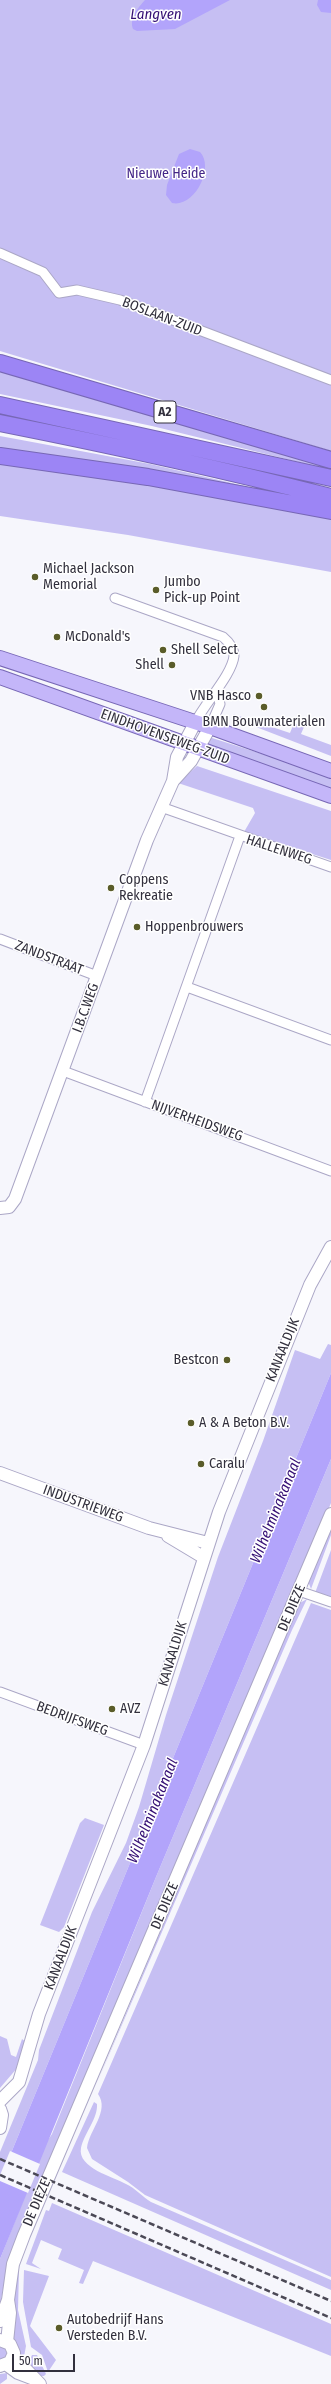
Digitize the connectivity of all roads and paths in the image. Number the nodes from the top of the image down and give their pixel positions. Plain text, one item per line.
1 (0, 253) edge
2 (0, 363) edge
3 (331, 380) edge
4 (0, 405) edge
5 (0, 423) edge
6 (0, 456) edge
7 (331, 460) edge
8 (331, 478) edge
9 (331, 497) edge
10 (331, 511) edge
11 (114, 598) dead end
12 (0, 658) edge
13 (0, 677) edge
14 (217, 692) junction
15 (195, 723) junction
16 (210, 727) junction
17 (184, 744) junction
18 (198, 749) junction
19 (331, 771) edge
20 (173, 781) junction
21 (331, 796) edge
22 (161, 807) junction
23 (240, 836) junction
24 (331, 868) edge
25 (0, 939) edge
26 (97, 976) junction
27 (188, 987) junction
28 (331, 1040) edge
29 (63, 1071) junction
30 (145, 1102) junction
31 (331, 1171) edge
32 (4, 1208) edge
33 (331, 1247) edge
34 (0, 1473) edge
35 (331, 1514) edge
36 (166, 1534) junction
37 (208, 1544) junction
38 (203, 1557) junction
39 (299, 1592) junction
40 (331, 1602) edge
41 (0, 1692) edge
42 (144, 1745) junction
43 (25, 2066) junction
44 (0, 2091) edge
45 (0, 2101) edge
46 (0, 2109) edge
47 (0, 2128) edge
48 (8, 2300) junction
49 (0, 2321) edge
50 (4, 2340) edge
51 (7, 2363) edge
52 (37, 2381) edge

1 - 3 street, BOSLAAN-ZUID
2 - 7 highway, A2
4 - 8 highway, A2
5 - 9 highway
6 - 10 highway
11 - 14 street
12 - 15 main road, EINDHOVENSEWEG-ZUID
13 - 17 main road, EINDHOVENSEWEG-ZUID
14 - 15 street
14 - 16 street
15 - 16 main road, EINDHOVENSEWEG-ZUID
15 - 17 street, I.B.C.WEG
16 - 18 street, I.B.C.WEG
16 - 19 main road, EINDHOVENSEWEG-ZUID
17 - 18 main road, EINDHOVENSEWEG-ZUID
17 - 20 street, I.B.C.WEG
18 - 20 street, I.B.C.WEG
18 - 21 main road, EINDHOVENSEWEG-ZUID
20 - 22 street, I.B.C.WEG
22 - 23 street
22 - 26 street, I.B.C.WEG
23 - 24 street, HALLENWEG
23 - 27 street, HALLENWEG
25 - 26 street, ZANDSTRAAT
26 - 29 street, I.B.C.WEG
27 - 28 street
27 - 30 street, HALLENWEG
29 - 30 street, NIJVERHEIDSWEG
29 - 32 street, I.B.C.WEG
30 - 31 street, NIJVERHEIDSWEG
33 - 37 street, KANAALDIJK
34 - 36 street, INDUSTRIEWEG
35 - 39 street, DE DIEZE
36 - 37 street, INDUSTRIEWEG
36 - 38 street, INDUSTRIEWEG
37 - 38 street, KANAALDIJK
38 - 42 street, KANAALDIJK
39 - 40 street
39 - 48 street, DE DIEZE
41 - 42 street, BEDRIJFSWEG
42 - 43 street, KANAALDIJK
43 - 44 street, KANAALDIJK
43 - 45 street, KANAALDIJK
46 - 47 street
48 - 49 street, DE DIEZE
48 - 50 street, DE DIEZE
50 - 51 street
51 - 52 street

